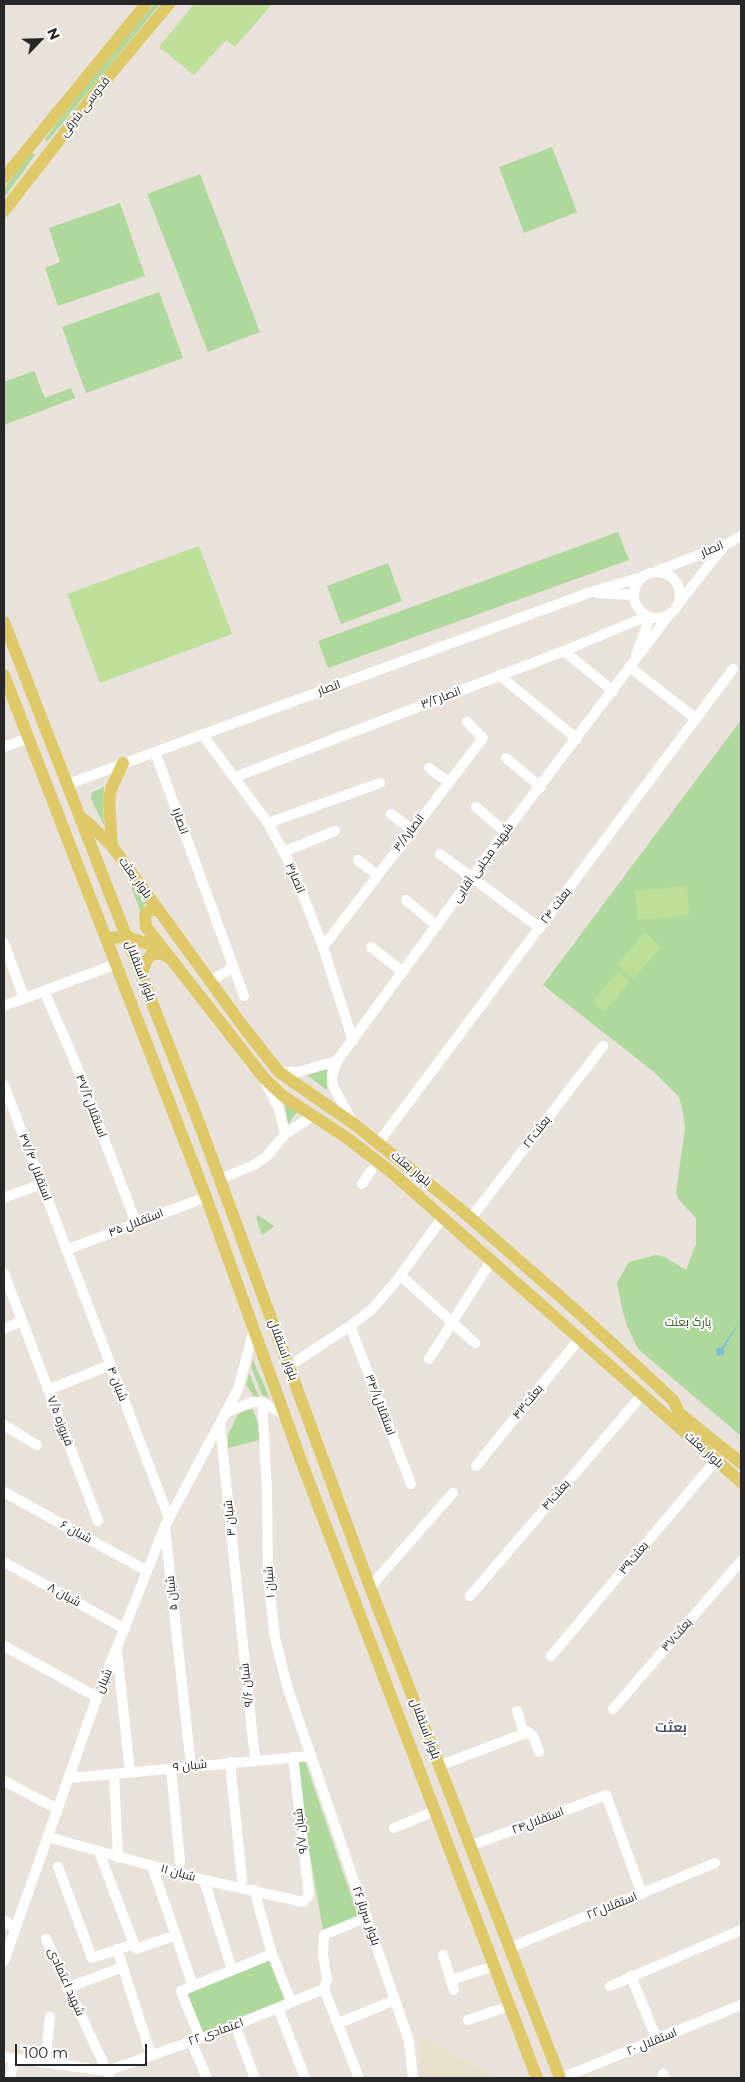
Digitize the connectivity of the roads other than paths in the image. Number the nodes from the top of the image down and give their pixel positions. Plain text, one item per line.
1 (146, 4) edge
2 (169, 4) edge
3 (29, 146) junction
4 (44, 160) junction
5 (4, 178) edge
6 (4, 211) edge
7 (741, 536) edge
8 (725, 545) junction
9 (655, 571) junction
10 (642, 577) junction
11 (591, 592) junction
12 (634, 595) junction
13 (679, 604) junction
14 (669, 615) junction
15 (648, 616) junction
16 (4, 622) edge
17 (564, 651) junction
18 (631, 668) junction
19 (734, 668) dead end
20 (4, 675) edge
21 (499, 675) junction
22 (613, 691) junction
23 (696, 719) junction
24 (467, 722) dead end
25 (202, 734) junction
26 (29, 738) junction
27 (577, 739) junction
28 (4, 747) edge
29 (155, 752) junction
30 (506, 758) dead end
31 (123, 764) junction
32 (429, 768) dead end
33 (235, 777) junction
34 (447, 782) junction
35 (380, 783) dead end
36 (68, 784) junction
37 (540, 787) junction
38 (476, 807) dead end
39 (391, 814) dead end
40 (81, 817) junction
41 (268, 823) junction
42 (411, 829) junction
43 (335, 832) dead end
44 (505, 832) junction
45 (112, 846) junction
46 (283, 852) junction
47 (440, 854) dead end
48 (358, 860) dead end
49 (377, 874) junction
50 (472, 878) junction
51 (406, 900) dead end
52 (158, 910) junction
53 (437, 926) junction
54 (540, 928) junction
55 (127, 937) junction
56 (107, 938) junction
57 (4, 943) edge
58 (323, 947) junction
59 (371, 947) dead end
60 (161, 948) junction
61 (173, 960) junction
62 (116, 964) junction
63 (234, 967) junction
64 (403, 972) junction
65 (142, 974) junction
66 (210, 981) junction
67 (44, 990) junction
68 (244, 996) dead end
69 (24, 998) junction
70 (4, 1006) edge
71 (352, 1040) junction
72 (603, 1046) dead end
73 (337, 1061) junction
74 (279, 1072) junction
75 (264, 1078) junction
76 (4, 1085) edge
77 (314, 1116) junction
78 (354, 1124) junction
79 (285, 1134) junction
80 (378, 1143) junction
81 (371, 1171) dead end
82 (220, 1179) junction
83 (41, 1184) junction
84 (362, 1184) dead end
85 (206, 1197) junction
86 (4, 1198) edge
87 (442, 1218) junction
88 (471, 1218) junction
89 (136, 1223) junction
90 (66, 1250) junction
91 (249, 1258) junction
92 (491, 1261) junction
93 (232, 1265) junction
94 (4, 1273) edge
95 (397, 1280) junction
96 (21, 1321) junction
97 (452, 1323) junction
98 (350, 1326) junction
99 (254, 1328) junction
100 (4, 1329) edge
101 (580, 1338) junction
102 (475, 1344) dead end
103 (429, 1359) dead end
104 (110, 1365) junction
105 (289, 1366) junction
106 (48, 1390) junction
107 (642, 1395) junction
108 (262, 1402) junction
109 (227, 1412) junction
110 (286, 1416) junction
111 (4, 1425) edge
112 (220, 1425) junction
113 (37, 1445) dead end
114 (716, 1460) junction
115 (741, 1464) edge
116 (476, 1466) dead end
117 (741, 1482) edge
118 (410, 1484) dead end
119 (4, 1492) edge
120 (453, 1493) dead end
121 (98, 1521) dead end
122 (167, 1522) junction
123 (354, 1542) junction
124 (333, 1547) junction
125 (741, 1561) edge
126 (4, 1562) edge
127 (147, 1572) junction
128 (370, 1587) junction
129 (470, 1596) dead end
130 (239, 1611) joint
131 (125, 1629) junction
132 (4, 1646) edge
133 (117, 1650) junction
134 (551, 1656) dead end
135 (97, 1697) junction
136 (613, 1709) dead end
137 (517, 1711) dead end
138 (524, 1734) junction
139 (539, 1752) dead end
140 (311, 1756) junction
141 (293, 1757) junction
142 (255, 1759) junction
143 (230, 1762) junction
144 (191, 1766) junction
145 (439, 1766) junction
146 (171, 1768) junction
147 (130, 1772) junction
148 (114, 1774) junction
149 (70, 1778) junction
150 (4, 1781) edge
151 (58, 1809) junction
152 (435, 1812) junction
153 (394, 1828) dead end
154 (55, 1839) dead end
155 (470, 1846) junction
156 (100, 1852) junction
157 (118, 1858) junction
158 (180, 1862) dead end
159 (715, 1863) dead end
160 (152, 1866) junction
161 (58, 1867) dead end
162 (482, 1878) junction
163 (204, 1880) junction
164 (242, 1880) dead end
165 (463, 1885) junction
166 (254, 1890) junction
167 (642, 1894) junction
168 (303, 1902) joint
169 (366, 1917) junction
170 (4, 1920) edge
171 (15, 1929) junction
172 (741, 1930) edge
173 (176, 1936) junction
174 (46, 1939) dead end
175 (134, 1944) junction
176 (509, 1948) junction
177 (117, 1949) junction
178 (272, 1954) junction
179 (443, 1955) dead end
180 (4, 1960) edge
181 (494, 1966) junction
182 (123, 1967) junction
183 (232, 1970) junction
184 (631, 1976) junction
185 (194, 1986) junction
186 (610, 1986) dead end
187 (67, 1988) junction
188 (324, 1989) junction
189 (395, 2000) junction
190 (291, 2002) junction
191 (741, 2004) edge
192 (509, 2006) junction
193 (278, 2008) junction
194 (50, 2017) dead end
195 (468, 2020) dead end
196 (339, 2024) junction
197 (235, 2025) junction
198 (195, 2039) junction
199 (657, 2040) junction
200 (151, 2055) junction
201 (9, 2058) edge
202 (45, 2063) junction
203 (71, 2067) junction
204 (109, 2075) edge
205 (10, 2078) edge
206 (69, 2078) edge
207 (206, 2078) edge
208 (255, 2078) edge
209 (305, 2078) edge
210 (359, 2078) edge
211 (413, 2078) edge
212 (537, 2078) edge
213 (561, 2078) edge

1 - 3 main road, قدوسی شرقی
2 - 4 main road, قدوسی شرقی
3 - 4 main road
3 - 5 main road, قدوسی شرقی
4 - 6 main road, قدوسی شرقی
7 - 8 street, انصار
8 - 9 street, انصار
8 - 13 street
9 - 10 street
9 - 13 street
10 - 11 street, انصار
10 - 12 street
11 - 12 street, انصار
11 - 25 street, انصار
12 - 15 street
13 - 14 street
14 - 15 street
14 - 18 street, شهید مجتبی آقایی
15 - 17 street, انصار۳/۲
15 - 18 street, شهید مجتبی آقایی
16 - 36 main road, بلوار استقلال
17 - 21 street, انصار۳/۲
17 - 22 street
18 - 22 street, شهید مجتبی آقایی
18 - 23 street
19 - 23 street, بعثت ۲۴
20 - 26 main road, بلوار استقلال
21 - 27 street
21 - 33 street, انصار۳/۲
22 - 27 street, شهید مجتبی آقایی
23 - 54 street, بعثت ۲۴
24 - 34 street, انصار۳/۸
25 - 29 street, انصار
25 - 33 street, انصار۳
26 - 28 street
26 - 56 main road, بلوار استقلال
27 - 37 street, شهید مجتبی آقایی
29 - 31 street, انصار
29 - 63 street, انصار۱
30 - 37 street
31 - 36 street, انصار
31 - 45 main road
32 - 34 street
33 - 41 street, انصار۳
34 - 42 street, انصار۳/۸
35 - 41 street
36 - 40 main road, بلوار استقلال
37 - 44 street, شهید مجتبی آقایی
38 - 44 street
39 - 42 street
40 - 45 main road, بلوار بعثت
40 - 55 main road, بلوار استقلال
41 - 46 street, انصار۳
42 - 49 street, انصار۳/۸
43 - 46 street
44 - 50 street, شهید مجتبی آقایی
45 - 52 main road, بلوار بعثت
46 - 58 street, انصار۳
47 - 50 street
48 - 49 street
49 - 58 street, انصار۳/۸
50 - 53 street, شهید مجتبی آقایی
50 - 54 street
51 - 53 street
52 - 60 main road, بلوار بعثت
52 - 66 main road, بلوار بعثت
53 - 64 street, شهید مجتبی آقایی
54 - 80 street, بعثت ۲۴
55 - 56 main road
55 - 60 main road
55 - 65 main road, بلوار استقلال
56 - 62 main road, بلوار استقلال
57 - 69 street
58 - 71 street, انصار۳
59 - 64 street
60 - 61 main road, بلوار بعثت
61 - 65 main road
61 - 75 main road, بلوار بعثت
62 - 67 street
62 - 85 main road, بلوار استقلال
63 - 66 street
63 - 68 street, انصار۱
64 - 71 street, شهید مجتبی آقایی
65 - 82 main road, بلوار استقلال
66 - 74 main road, بلوار بعثت
67 - 69 street
67 - 89 street, استقلال۴۷/۲
69 - 70 street
71 - 73 street, شهید مجتبی آقایی
72 - 88 street, بعثت۲۲
73 - 74 street
73 - 78 street
74 - 78 main road, بلوار بعثت
75 - 77 main road, بلوار بعثت
75 - 79 street
76 - 83 street, ۴۷/۴ استقلال
77 - 79 street
77 - 87 main road, بلوار بعثت
78 - 80 main road, بلوار بعثت
79 - 82 street
80 - 88 main road, بلوار بعثت
81 - 84 street
82 - 91 main road, بلوار استقلال
83 - 86 street
83 - 90 street, ۴۷/۴ استقلال
85 - 89 street, ۴۵ استقلال
85 - 93 main road, بلوار استقلال
87 - 92 main road, بلوار بعثت
87 - 95 street
88 - 115 main road, بلوار بعثت
89 - 90 street, ۴۵ استقلال
90 - 104 street, ۴ شبان
91 - 93 main road
91 - 105 main road, بلوار استقلال
92 - 97 street
92 - 101 main road, بلوار بعثت
93 - 99 main road, بلوار استقلال
94 - 96 street, ۷/۵ فیروزه
95 - 97 street
95 - 98 street
96 - 100 street
96 - 106 street, ۷/۵ فیروزه
97 - 102 street
97 - 103 street
98 - 105 street
98 - 118 street, استقلال۳۴/۱
99 - 109 street, شبان
99 - 110 main road, بلوار استقلال
101 - 107 main road, بلوار بعثت
101 - 116 street, بعثت۴۳
104 - 106 street
104 - 122 street, ۴ شبان
105 - 123 main road, بلوار استقلال
106 - 121 street, ۷/۵ فیروزه
107 - 114 main road, بلوار بعثت
107 - 129 street, بعثت۴۱
108 - 109 street
108 - 110 street
108 - 140 street, ۱ شبان
109 - 112 street, شبان
110 - 124 main road, بلوار استقلال
111 - 113 street
112 - 122 street, شبان
112 - 130 street, ۳ شبان
114 - 117 main road, بلوار بعثت
114 - 134 street, بعثت۳۹
119 - 127 street, ۶ شبان
120 - 128 street
122 - 127 street, شبان
122 - 144 street, ۵ شبان
123 - 124 main road
123 - 128 main road, بلوار استقلال
124 - 152 main road, بلوار استقلال
125 - 136 street, بعثت۳۷
126 - 131 street, ۸ شبان
127 - 131 street, شبان
128 - 145 main road, بلوار استقلال
130 - 142 street, ۹/۶ شبان
131 - 133 street, شبان
132 - 135 street
133 - 135 street, شبان
133 - 147 street
135 - 149 street, شبان
137 - 138 street
138 - 139 street
138 - 145 street
140 - 141 street, ۹ شبان
140 - 169 street, ۲۶ بلوار سرباز
141 - 142 street, ۹ شبان
141 - 168 street, ۹/۷ شبان
142 - 143 street, ۹ شبان
143 - 144 street, ۹ شبان
143 - 164 street
144 - 146 street, ۹ شبان
145 - 155 main road, بلوار استقلال
146 - 147 street, ۹ شبان
146 - 158 street
147 - 148 street, ۹ شبان
148 - 149 street, ۹ شبان
148 - 157 street
149 - 151 street, شبان
150 - 151 street
151 - 171 street, شبان
152 - 153 street
152 - 165 main road, بلوار استقلال
154 - 156 street, ۱۱ شبان
155 - 162 main road, بلوار استقلال
155 - 167 street, استقلال۲۴
156 - 157 street, ۱۱ شبان
156 - 175 street
157 - 160 street, ۱۱ شبان
159 - 167 street, استقلال۲۲
160 - 163 street, ۱۱ شبان
160 - 173 street
161 - 177 street
162 - 165 main road
162 - 176 main road, بلوار استقلال
163 - 166 street, ۱۱ شبان
163 - 183 street
165 - 181 main road, بلوار استقلال
166 - 168 street, ۱۱ شبان
166 - 178 street
167 - 176 street, استقلال۲۲
169 - 188 street
169 - 189 street, ۲۶ بلوار سرباز
170 - 171 street
171 - 180 street, شبان
172 - 184 street
173 - 175 street
173 - 185 street
174 - 187 street, شهید اعتمادی
175 - 177 street
176 - 213 main road, بلوار استقلال
177 - 182 street
178 - 183 street
178 - 190 street
179 - 181 street
181 - 192 main road, بلوار استقلال
182 - 187 street
182 - 200 street
183 - 185 street
184 - 186 street
184 - 199 street
185 - 198 street
187 - 204 street, شهید اعتمادی
188 - 190 street, ۲۲ اعتمادی
188 - 196 street
189 - 196 street
189 - 211 street, ۲۶ بلوار سرباز
190 - 193 street, ۲۲ اعتمادی
191 - 199 street, ۲۰ استقلال
192 - 195 street
192 - 212 main road, بلوار استقلال
193 - 197 street, ۲۲ اعتمادی
193 - 209 street
194 - 202 street
196 - 210 street
197 - 198 street, ۲۲ اعتمادی
197 - 208 street
198 - 200 street, ۲۲ اعتمادی
198 - 207 street
199 - 213 street, ۲۰ استقلال
200 - 204 street, ۲۲ اعتمادی
201 - 202 street
201 - 205 street
202 - 203 street
203 - 204 street
203 - 206 street

